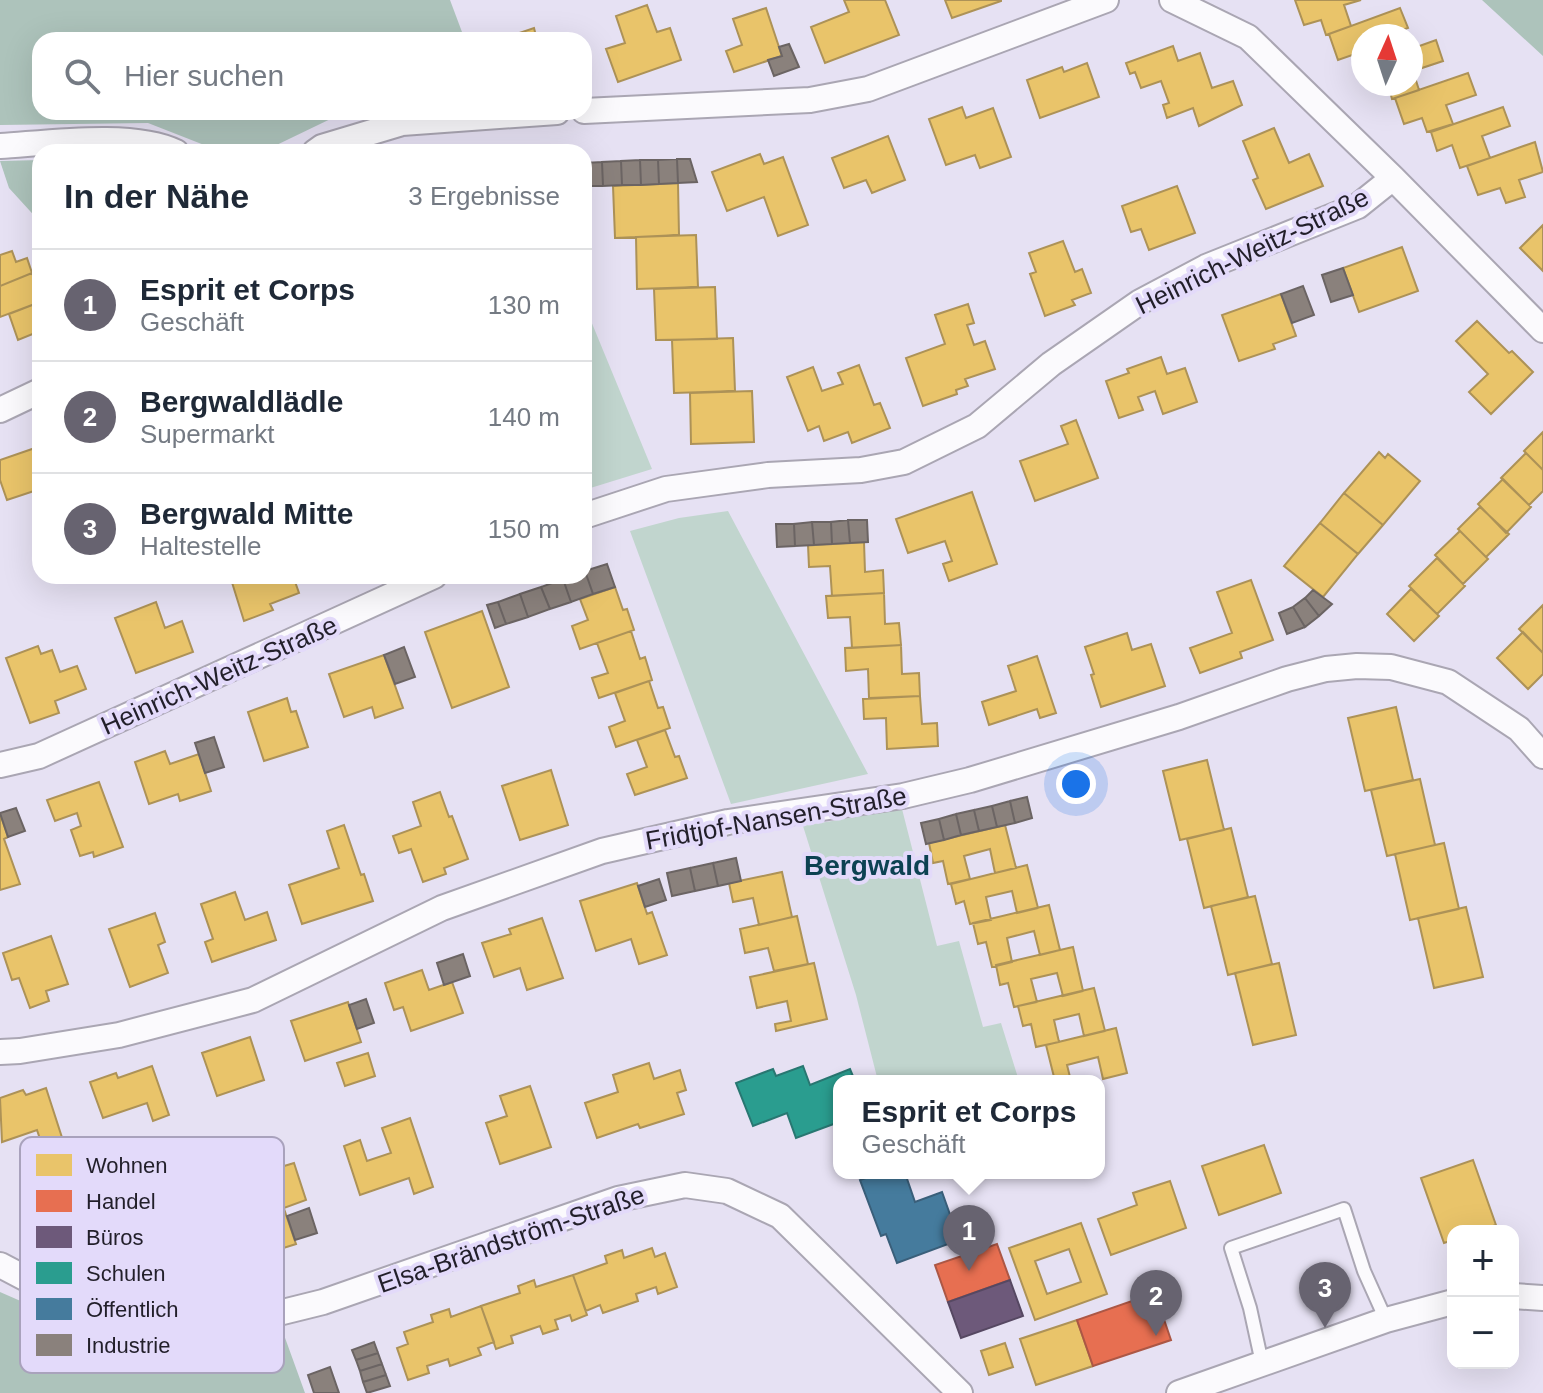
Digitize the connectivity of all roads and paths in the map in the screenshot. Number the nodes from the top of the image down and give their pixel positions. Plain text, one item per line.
1 (1106, 0) edge
2 (1178, 1) edge
3 (592, 111) edge
4 (444, 120) edge
5 (32, 144) edge
6 (41, 144) edge
7 (154, 144) edge
8 (332, 144) edge
9 (0, 146) edge
10 (1393, 178) junction
11 (1543, 330) edge
12 (32, 395) edge
13 (0, 410) edge
14 (592, 513) edge
15 (416, 584) edge
16 (1543, 756) edge
17 (0, 765) edge
18 (0, 1052) edge
19 (0, 1265) edge
20 (20, 1275) edge
21 (1519, 1296) edge
22 (1543, 1298) edge
23 (1447, 1304) edge
24 (284, 1312) edge
25 (1386, 1320) junction
26 (1262, 1363) junction
27 (960, 1393) edge
28 (1179, 1393) edge

1 - 3 street
2 - 10 street
4 - 8 street
5 - 9 street
6 - 7 street
10 - 11 street
10 - 14 street, Heinrich-Weitz-Straße
12 - 13 street
15 - 17 street, Heinrich-Weitz-Straße
16 - 18 street, Fridtjof-Nansen-Straße
19 - 20 street, Elsa-Brändström-Straße
21 - 22 street
23 - 25 street
24 - 27 street, Elsa-Brändström-Straße
25 - 26 street
25 - 26 lane
26 - 28 street

